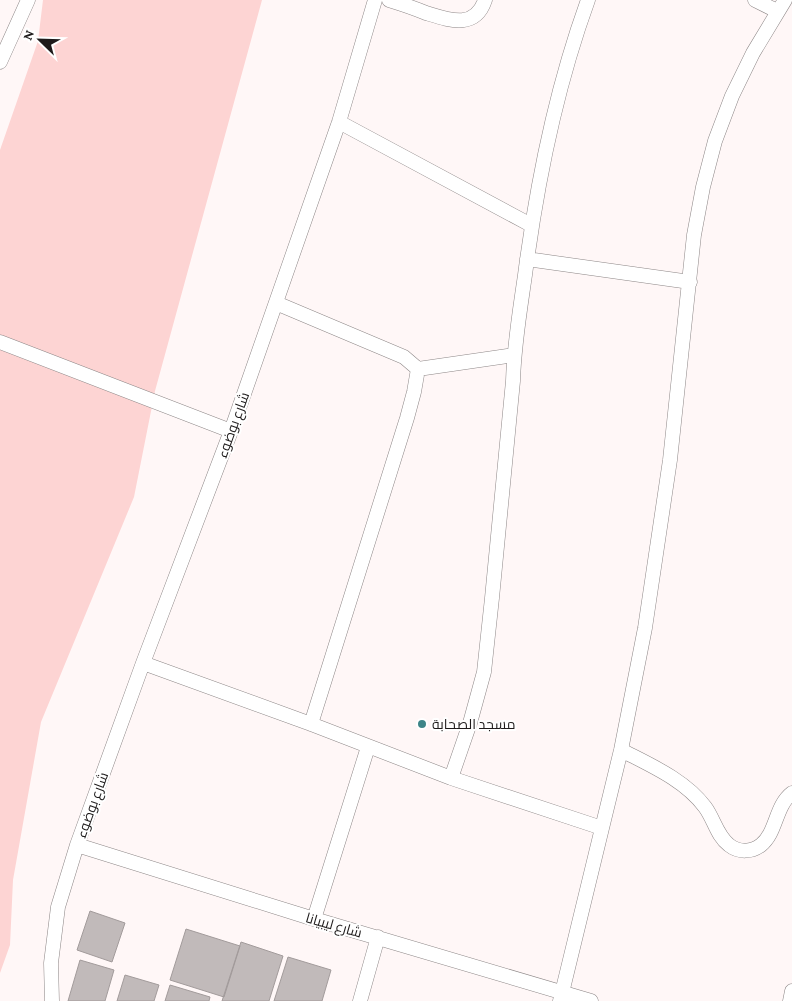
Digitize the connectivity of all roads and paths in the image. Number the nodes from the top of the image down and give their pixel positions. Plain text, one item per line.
1 (28, 0) edge
2 (375, 0) edge
3 (390, 0) edge
4 (485, 0) edge
5 (588, 0) edge
6 (756, 0) edge
7 (781, 6) edge
8 (0, 62) edge
9 (339, 122) junction
10 (531, 225) junction
11 (527, 259) junction
12 (690, 282) junction
13 (276, 303) junction
14 (0, 342) edge
15 (514, 355) junction
16 (418, 369) junction
17 (231, 431) junction
18 (143, 664) junction
19 (311, 724) junction
20 (368, 747) junction
21 (621, 750) junction
22 (451, 778) junction
23 (792, 793) edge
24 (602, 828) junction
25 (78, 845) junction
26 (314, 919) junction
27 (378, 938) junction
28 (792, 991) edge
29 (561, 996) edge
30 (52, 1001) edge
31 (360, 1001) edge
32 (591, 1001) edge
33 (790, 1001) edge

1 - 8 street
2 - 9 street, شارع بوضوء
3 - 4 street
5 - 10 street
6 - 7 street
7 - 12 street
9 - 10 street
9 - 13 street, شارع بوضوء
10 - 11 street
11 - 12 street
11 - 15 street
12 - 21 street
13 - 16 street
13 - 17 street, شارع بوضوء
14 - 17 street
15 - 16 street
15 - 22 street
16 - 19 street
17 - 18 street, شارع بوضوء
18 - 19 street
18 - 25 street, شارع بوضوء
19 - 20 street
20 - 22 street
20 - 26 street
21 - 23 street
21 - 24 street
22 - 24 street
24 - 29 street
25 - 26 street, شارع ليبيانا
25 - 30 street, شارع بوضوء
26 - 27 street, شارع ليبيانا
27 - 29 street, شارع ليبيانا
27 - 31 street
28 - 33 street
29 - 32 street, شارع ليبيانا

